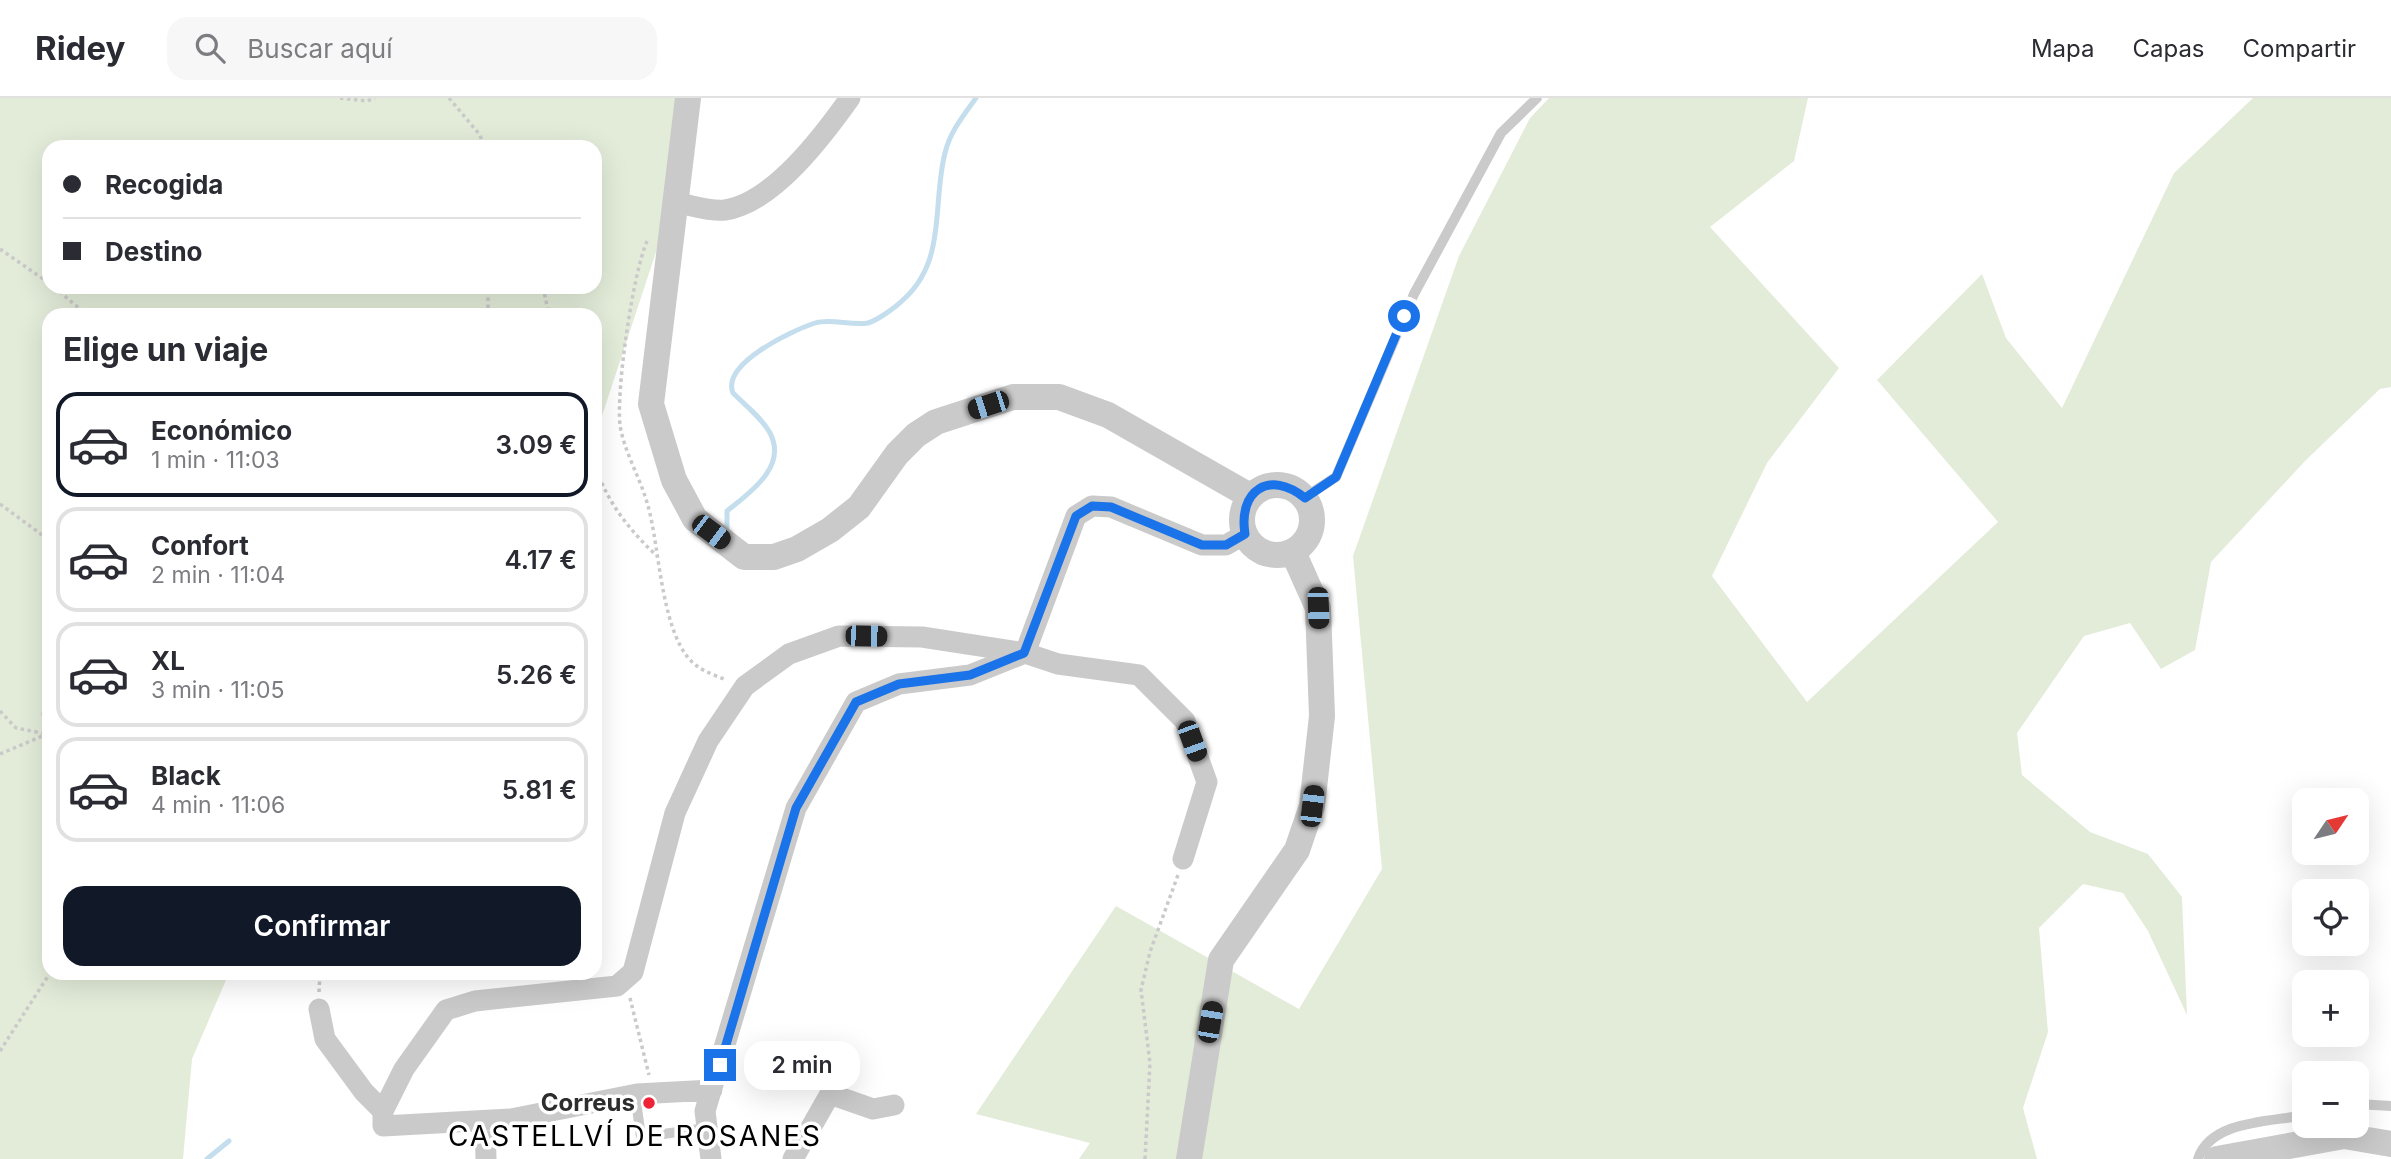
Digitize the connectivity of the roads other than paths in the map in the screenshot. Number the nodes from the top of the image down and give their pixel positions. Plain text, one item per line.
1 (688, 98) edge
2 (850, 98) edge
3 (1536, 98) edge
4 (677, 203) junction
5 (1250, 496) junction
6 (1305, 498) junction
7 (1245, 534) junction
8 (1293, 552) junction
9 (1024, 653) junction
10 (1183, 859) road end
11 (319, 1009) dead end
12 (712, 1090) junction
13 (644, 1094) junction
14 (2388, 1103) edge
15 (2369, 1104) edge
16 (894, 1105) dead end
17 (2292, 1117) edge
18 (383, 1119) junction
19 (485, 1122) junction
20 (708, 1128) junction
21 (2391, 1144) edge
22 (486, 1159) edge
23 (711, 1159) edge
24 (793, 1159) edge
25 (1189, 1159) edge
26 (2197, 1159) edge
27 (2217, 1159) edge

1 - 4 street
2 - 4 street
3 - 6 lane
4 - 5 street
5 - 6 street
5 - 7 street
6 - 8 street
7 - 8 street
7 - 9 street
8 - 25 street
9 - 10 street
9 - 12 street
9 - 18 street
11 - 18 street
12 - 13 street
12 - 20 street
13 - 19 street
13 - 20 lane
14 - 15 lane
16 - 24 street
17 - 26 lane
18 - 19 street
19 - 22 street
20 - 23 street
21 - 27 street

